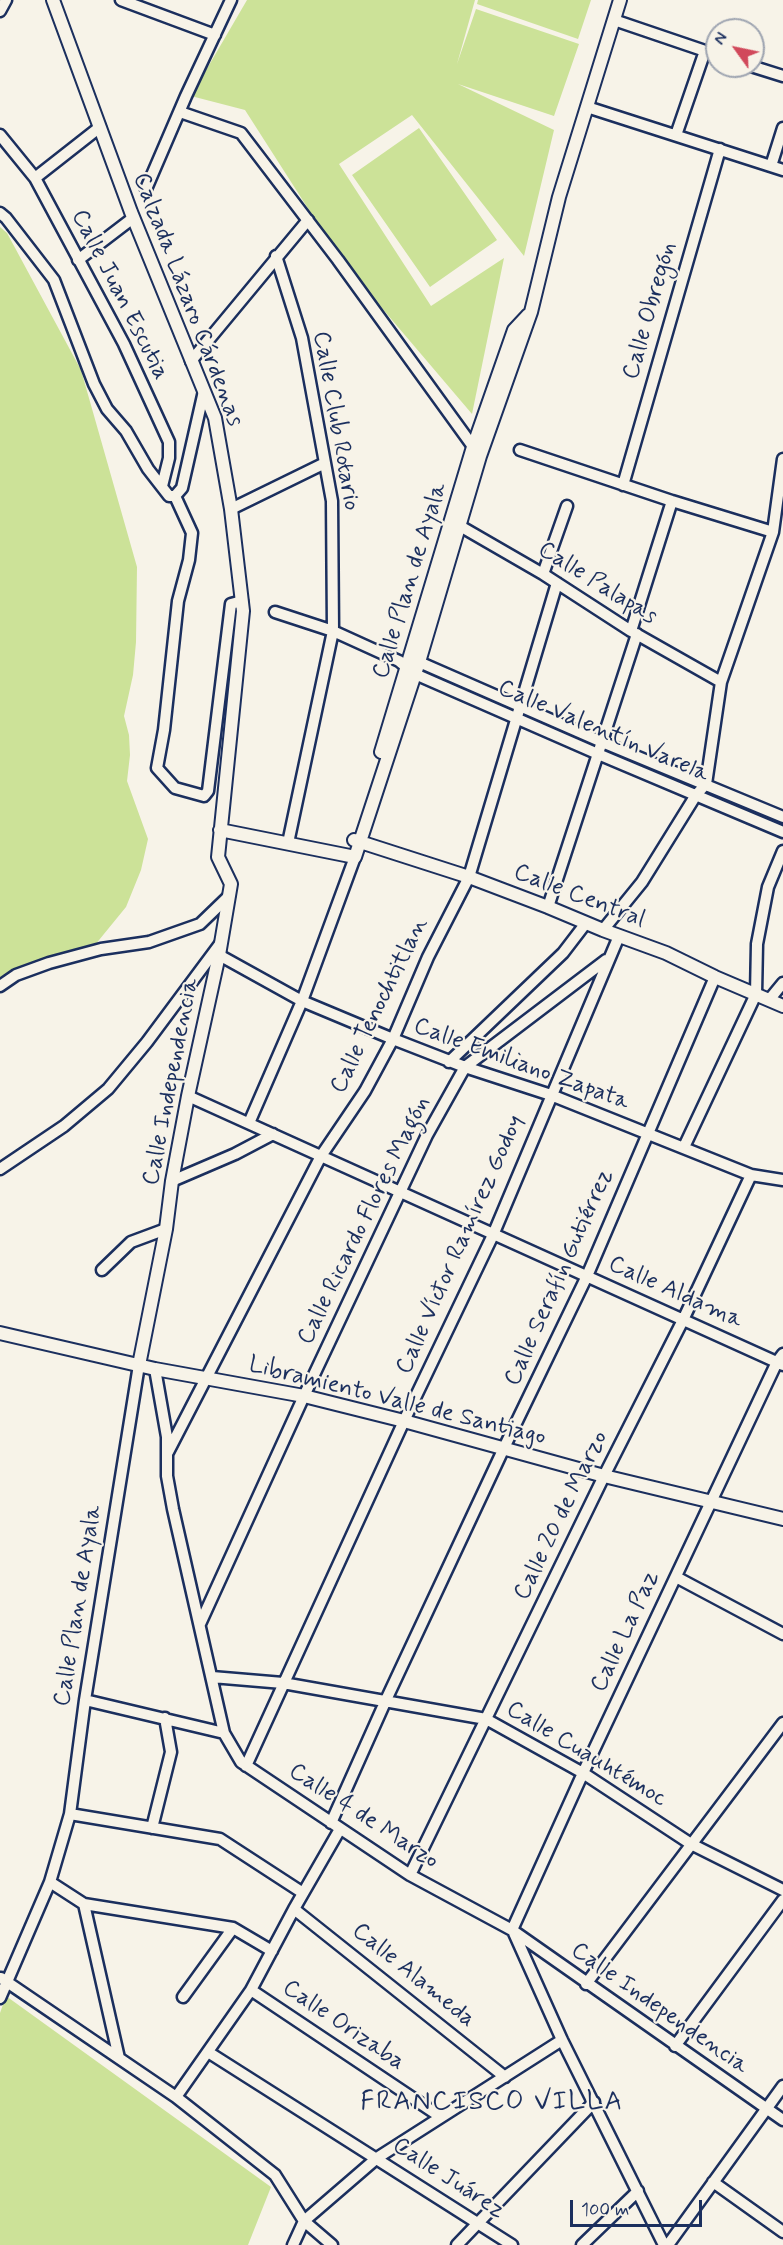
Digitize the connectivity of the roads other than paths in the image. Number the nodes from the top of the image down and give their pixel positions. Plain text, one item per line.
1 (6, 0) edge
2 (53, 0) edge
3 (121, 0) edge
4 (231, 0) edge
5 (620, 0) edge
6 (0, 11) edge
7 (614, 20) junction
8 (215, 35) junction
9 (705, 51) joint
10 (765, 70) edge
11 (783, 76) edge
12 (587, 107) junction
13 (180, 112) junction
14 (100, 128) junction
15 (783, 128) edge
16 (0, 135) edge
17 (676, 135) junction
18 (720, 149) junction
19 (771, 166) junction
20 (783, 170) edge
21 (34, 178) junction
22 (146, 189) dead end
23 (0, 213) edge
24 (134, 218) junction
25 (308, 220) junction
26 (276, 256) junction
27 (78, 260) junction
28 (191, 360) junction
29 (204, 391) junction
30 (520, 450) dead end
31 (477, 451) junction
32 (783, 459) edge
33 (325, 464) junction
34 (623, 485) junction
35 (162, 486) junction
36 (175, 496) junction
37 (672, 501) junction
38 (567, 506) dead end
39 (231, 509) junction
40 (455, 523) junction
41 (773, 532) junction
42 (543, 574) junction
43 (557, 583) junction
44 (242, 600) junction
45 (275, 612) dead end
46 (333, 631) junction
47 (634, 632) junction
48 (410, 665) junction
49 (721, 682) junction
50 (521, 705) junction
51 (517, 718) junction
52 (602, 742) junction
53 (598, 754) junction
54 (706, 784) junction
55 (696, 795) junction
56 (783, 817) edge
57 (220, 830) junction
58 (783, 832) edge
59 (357, 841) junction
60 (288, 843) junction
61 (783, 851) edge
62 (352, 856) junction
63 (469, 877) junction
64 (228, 896) junction
65 (548, 907) junction
66 (586, 923) junction
67 (603, 930) junction
68 (619, 936) junction
69 (220, 950) junction
70 (608, 958) junction
71 (715, 977) junction
72 (783, 983) edge
73 (0, 986) edge
74 (756, 994) junction
75 (769, 1000) junction
76 (302, 1001) junction
77 (783, 1006) edge
78 (393, 1040) junction
79 (449, 1062) junction
80 (465, 1067) junction
81 (551, 1095) junction
82 (188, 1096) junction
83 (249, 1123) junction
84 (273, 1134) junction
85 (647, 1134) junction
86 (684, 1147) junction
87 (321, 1156) junction
88 (0, 1169) edge
89 (751, 1175) junction
90 (783, 1179) edge
91 (172, 1180) junction
92 (401, 1190) junction
93 (166, 1229) junction
94 (493, 1235) junction
95 (102, 1270) dead end
96 (588, 1276) junction
97 (683, 1320) junction
98 (0, 1333) edge
99 (781, 1361) edge
100 (139, 1365) junction
101 (155, 1369) junction
102 (205, 1378) junction
103 (304, 1396) junction
104 (404, 1421) junction
105 (503, 1450) junction
106 (166, 1455) junction
107 (604, 1476) junction
108 (712, 1502) junction
109 (783, 1519) edge
110 (676, 1576) junction
111 (200, 1624) junction
112 (783, 1635) edge
113 (212, 1677) junction
114 (284, 1683) junction
115 (85, 1700) junction
116 (386, 1700) junction
117 (165, 1718) junction
118 (486, 1719) junction
119 (783, 1723) edge
120 (224, 1733) junction
121 (246, 1766) junction
122 (583, 1773) junction
123 (70, 1814) junction
124 (336, 1826) junction
125 (152, 1828) junction
126 (691, 1845) junction
127 (410, 1875) junction
128 (50, 1882) junction
129 (783, 1890) edge
130 (303, 1893) junction
131 (783, 1900) edge
132 (84, 1904) junction
133 (294, 1909) junction
134 (232, 1928) junction
135 (512, 1930) junction
136 (272, 1951) junction
137 (3, 1980) edge
138 (586, 1984) junction
139 (251, 1990) junction
140 (183, 1997) dead end
141 (0, 1998) edge
142 (562, 2040) junction
143 (675, 2046) junction
144 (208, 2052) junction
145 (119, 2058) junction
146 (505, 2077) junction
147 (783, 2086) edge
148 (176, 2097) junction
149 (594, 2102) junction
150 (766, 2109) junction
151 (441, 2117) junction
152 (783, 2120) edge
153 (377, 2158) junction
154 (713, 2182) junction
155 (638, 2191) junction
156 (304, 2221) junction
157 (478, 2223) junction
158 (783, 2232) edge
159 (293, 2245) edge
160 (332, 2245) edge
161 (457, 2245) edge
162 (512, 2245) edge
163 (582, 2245) edge
164 (666, 2245) edge

1 - 6 street
2 - 14 street, Calzada Lázaro Cárdenas
3 - 8 street
4 - 8 street
5 - 7 street, Calle Plan de Ayala
7 - 9 street
7 - 12 street, Calle Plan de Ayala
8 - 13 street
9 - 17 street
10 - 11 street
12 - 17 street
12 - 31 street, Calle Plan de Ayala
13 - 22 street
13 - 25 street
14 - 21 street
14 - 24 street, Calzada Lázaro Cárdenas
15 - 19 street
16 - 21 street, Calle Juan Escutia
17 - 18 street
18 - 19 street
18 - 34 street, Calle Obregón
19 - 20 street
21 - 27 street, Calle Juan Escutia
23 - 35 street
24 - 27 street
24 - 28 street, Calzada Lázaro Cárdenas
25 - 26 street
25 - 31 street
26 - 28 street
26 - 33 street, Calle Club Rotario
27 - 35 street, Calle Juan Escutia
28 - 29 street, Calzada Lázaro Cárdenas
29 - 36 street
29 - 39 street, Calzada Lázaro Cárdenas
30 - 34 street
31 - 40 street, Calle Plan de Ayala
32 - 41 street
33 - 39 street
33 - 46 street, Calle Club Rotario
34 - 37 street
35 - 36 street
36 - 44 street
37 - 41 street
37 - 47 street
38 - 42 street
39 - 44 street, Calzada Lázaro Cárdenas
40 - 42 street, Calle Palapas
40 - 48 street, Calle Plan de Ayala
41 - 49 street
42 - 43 street, Calle Palapas
43 - 47 street, Calle Palapas
43 - 50 street, Calle Tenochtitlan
44 - 57 street, Calzada Lázaro Cárdenas
45 - 46 street
46 - 48 street
46 - 60 street, Calle Club Rotario
47 - 49 street, Calle Palapas
47 - 52 street
48 - 50 street, Calle Valentín Varela
48 - 51 street, Calle Valentín Varela
48 - 59 street, Calle Plan de Ayala
49 - 54 street
50 - 51 street, Calle Tenochtitlan
50 - 52 street, Calle Valentín Varela
51 - 53 street, Calle Valentín Varela
51 - 63 street, Calle Tenochtitlan
52 - 53 street
52 - 54 street, Calle Valentín Varela
53 - 55 street, Calle Valentín Varela
53 - 65 street
54 - 55 street
54 - 56 street, Calle Valentín Varela
55 - 58 street, Calle Valentín Varela
55 - 67 street
57 - 60 street
57 - 64 street, Calzada Lázaro Cárdenas
59 - 62 street, Calle Plan de Ayala
59 - 63 street, Calle Central
60 - 62 street
61 - 74 street
62 - 76 street, Calle Plan de Ayala
63 - 65 street, Calle Central
63 - 78 street, Calle Tenochtitlan
64 - 69 street, Calzada Lázaro Cárdenas
64 - 73 street
65 - 66 street, Calle Central
66 - 67 street, Calle Central
66 - 79 street
67 - 68 street, Calle Central
68 - 70 street, Calle Víctor Ramírez Godoy
68 - 71 street, Calle Central
69 - 76 street, Calle Emiliano Zapata
69 - 82 street, Calle Independencia
69 - 88 street
70 - 80 street, Calle Ricardo Flores Magón
70 - 81 street, Calle Víctor Ramírez Godoy
71 - 74 street, Calle Central
71 - 85 street, Calle Serafín Gutiérrez
72 - 75 street
74 - 75 street, Calle Central
74 - 86 street
75 - 77 street, Calle Central
76 - 78 street, Calle Emiliano Zapata
76 - 83 street, Calle Plan de Ayala
78 - 79 street, Calle Emiliano Zapata
78 - 87 street, Calle Tenochtitlan
79 - 80 street, Calle Emiliano Zapata
80 - 81 street, Calle Emiliano Zapata
80 - 92 street, Calle Ricardo Flores Magón
81 - 85 street, Calle Emiliano Zapata
81 - 94 street, Calle Víctor Ramírez Godoy
82 - 83 street, Calle Aldama
82 - 91 street, Calle Independencia
83 - 84 street, Calle Aldama
84 - 87 street, Calle Aldama
84 - 91 street
85 - 86 street, Calle Emiliano Zapata
85 - 96 street, Calle Serafín Gutiérrez
86 - 89 street, Calle Emiliano Zapata
87 - 92 street, Calle Aldama
87 - 102 street, Calle Tenochtitlan
89 - 90 street, Calle Emiliano Zapata
89 - 97 street, Calle 20 de Marzo
91 - 93 street, Calle Independencia
92 - 94 street, Calle Aldama
92 - 103 street, Calle Ricardo Flores Magón
93 - 95 street
93 - 100 street, Calle Plan de Ayala
94 - 96 street, Calle Aldama
94 - 104 street, Calle Víctor Ramírez Godoy
96 - 97 street, Calle Aldama
96 - 105 street, Calle Serafín Gutiérrez
97 - 99 street, Calle Aldama
97 - 107 street, Calle 20 de Marzo
98 - 100 street, Libramiento Valle de Santiago
99 - 108 street, Calle La Paz
100 - 101 street, Libramiento Valle de Santiago
100 - 115 street, Calle Plan de Ayala
101 - 102 street, Libramiento Valle de Santiago
101 - 106 street, Calle 4 de Marzo
102 - 103 street, Libramiento Valle de Santiago
102 - 106 street, Calle Tenochtitlan
103 - 104 street, Libramiento Valle de Santiago
103 - 111 street, Calle Ricardo Flores Magón
104 - 105 street, Libramiento Valle de Santiago
104 - 114 street, Calle Víctor Ramírez Godoy
105 - 107 street, Libramiento Valle de Santiago
105 - 116 street, Calle Serafín Gutiérrez
106 - 111 street, Calle 4 de Marzo
107 - 108 street, Libramiento Valle de Santiago
107 - 118 street, Calle 20 de Marzo
108 - 109 street, Libramiento Valle de Santiago
108 - 110 street, Calle La Paz
110 - 112 street
110 - 122 street, Calle La Paz
111 - 113 street, Calle 4 de Marzo
113 - 114 street, Calle Cuauhtémoc
113 - 120 street, Calle 4 de Marzo
114 - 116 street, Calle Cuauhtémoc
114 - 121 street, Calle Víctor Ramírez Godoy
115 - 117 street
115 - 123 street, Calle Plan de Ayala
116 - 118 street, Calle Cuauhtémoc
116 - 124 street, Calle Serafín Gutiérrez
117 - 120 street
117 - 125 street
118 - 122 street, Calle Cuauhtémoc
118 - 127 street, Calle 20 de Marzo
119 - 126 street
120 - 121 street, Calle 4 de Marzo
121 - 124 street, Calle 4 de Marzo
122 - 126 street, Calle Cuauhtémoc
122 - 135 street, Calle La Paz
123 - 125 street
123 - 128 street, Calle Plan de Ayala
124 - 127 street, Calle 4 de Marzo
124 - 130 street, Calle Serafín Gutiérrez
125 - 130 street
126 - 129 street, Calle Cuauhtémoc
126 - 138 street
127 - 135 street, Calle 4 de Marzo
128 - 132 street
128 - 137 street, Calle Plan de Ayala
130 - 133 street, Calle Serafín Gutiérrez
131 - 143 street
132 - 134 street
132 - 145 street
133 - 136 street, Calle Serafín Gutiérrez
133 - 146 street, Calle Alameda
134 - 136 street
134 - 140 street
135 - 138 street, Calle Independencia
135 - 142 street
136 - 139 street, Calle Serafín Gutiérrez
137 - 141 street, Calle Plan de Ayala
137 - 145 street
138 - 143 street, Calle Independencia
139 - 144 street, Calle Serafín Gutiérrez
139 - 151 street, Calle Orizaba
142 - 146 street
142 - 149 street
143 - 150 street, Calle Independencia
144 - 148 street, Calle Serafín Gutiérrez
144 - 153 street, Calle Juárez
145 - 148 street
146 - 151 street
147 - 150 street
148 - 156 street
149 - 155 street
149 - 157 street
150 - 152 street, Calle Independencia
150 - 154 street
151 - 153 street
153 - 156 street
153 - 157 street, Calle Juárez
154 - 158 street
154 - 164 street
155 - 163 street
155 - 164 street
156 - 159 street
156 - 160 street
157 - 161 street
157 - 162 street, Calle Juárez

